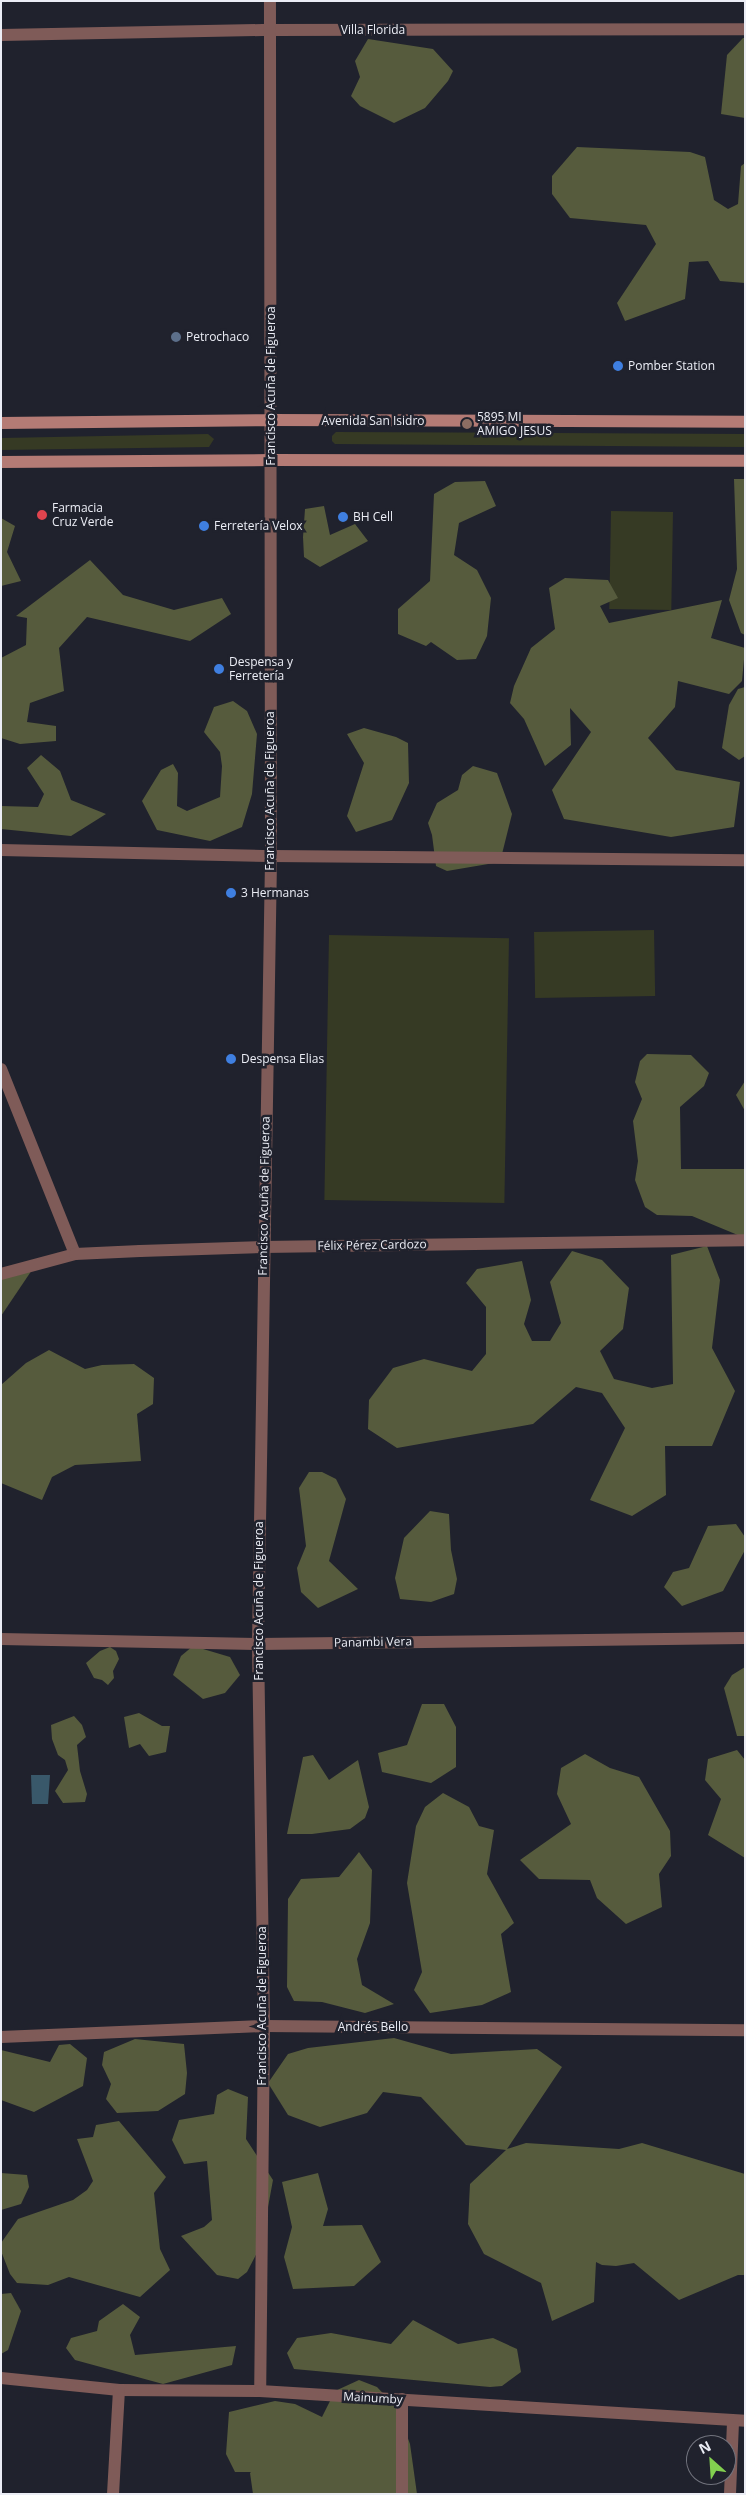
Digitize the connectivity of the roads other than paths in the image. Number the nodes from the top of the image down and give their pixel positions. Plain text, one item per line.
1 (270, 1) edge
2 (745, 29) edge
3 (270, 30) junction
4 (1, 35) edge
5 (271, 420) junction
6 (745, 422) edge
7 (1, 423) edge
8 (272, 460) junction
9 (745, 461) edge
10 (1, 462) edge
11 (1, 850) edge
12 (270, 856) junction
13 (745, 860) edge
14 (1, 1069) edge
15 (745, 1240) edge
16 (263, 1247) junction
17 (74, 1254) junction
18 (1, 1274) edge
19 (745, 1638) edge
20 (1, 1639) edge
21 (258, 1644) junction
22 (264, 2026) junction
23 (745, 2030) edge
24 (1, 2037) edge
25 (1, 2378) edge
26 (120, 2390) junction
27 (260, 2391) junction
28 (402, 2399) junction
29 (739, 2421) edge
30 (113, 2494) edge
31 (402, 2494) edge
32 (730, 2494) edge

1 - 3 street, Francisco Acuña de Figueroa
2 - 3 street, Villa Florida
3 - 4 street, Villa Florida
3 - 5 street, Francisco Acuña de Figueroa
5 - 6 main road, Avenida San Isidro
5 - 7 main road, Avenida San Isidro
5 - 8 street, Francisco Acuña de Figueroa
8 - 9 main road
8 - 10 main road
8 - 12 street, Francisco Acuña de Figueroa
11 - 12 street
12 - 13 street
12 - 16 street, Francisco Acuña de Figueroa
14 - 17 street
15 - 16 street, Félix Pérez Cardozo
16 - 17 street, Félix Pérez Cardozo
16 - 21 street, Francisco Acuña de Figueroa
17 - 18 street, Félix Pérez Cardozo
19 - 21 street, Panambi Vera
20 - 21 street, Panambi Vera
21 - 22 street, Francisco Acuña de Figueroa
22 - 23 street, Andrés Bello
22 - 24 street, Andrés Bello
22 - 27 street, Francisco Acuña de Figueroa
25 - 26 street, Mainumby
26 - 27 street, Mainumby
26 - 30 street
27 - 28 street, Mainumby
28 - 29 street, Mainumby
28 - 31 street
29 - 32 street

